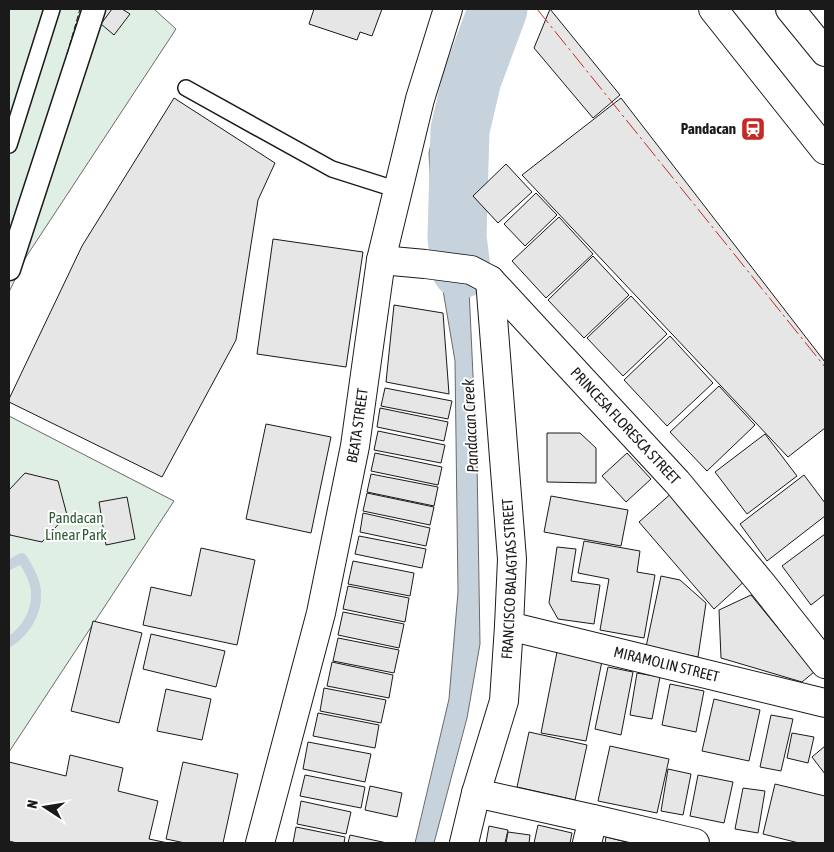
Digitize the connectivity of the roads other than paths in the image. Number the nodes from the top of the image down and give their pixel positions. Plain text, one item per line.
1 (52, 9) edge
2 (94, 9) edge
3 (448, 9) edge
4 (713, 9) edge
5 (790, 9) edge
6 (825, 52) edge
7 (186, 88) dead end
8 (9, 145) edge
9 (825, 150) edge
10 (398, 190) junction
11 (381, 260) junction
12 (9, 269) edge
13 (480, 275) junction
14 (509, 626) junction
15 (825, 664) edge
16 (825, 703) edge
17 (476, 793) junction
18 (590, 831) edge
19 (260, 843) edge
20 (464, 843) edge
21 (695, 843) edge

1 - 8 lane
2 - 12 street
3 - 10 street, BEATA STREET
4 - 9 street
5 - 6 street
7 - 10 lane
10 - 11 street, BEATA STREET
11 - 13 street
11 - 19 street, BEATA STREET
13 - 14 street, FRANCISCO BALAGTAS STREET
13 - 15 street, PRINCESA FLORESCA STREET
14 - 16 street, MIRAMOLIN STREET
14 - 17 street, FRANCISCO BALAGTAS STREET
17 - 18 street
17 - 20 street, FRANCISCO BALAGTAS STREET
18 - 21 street

